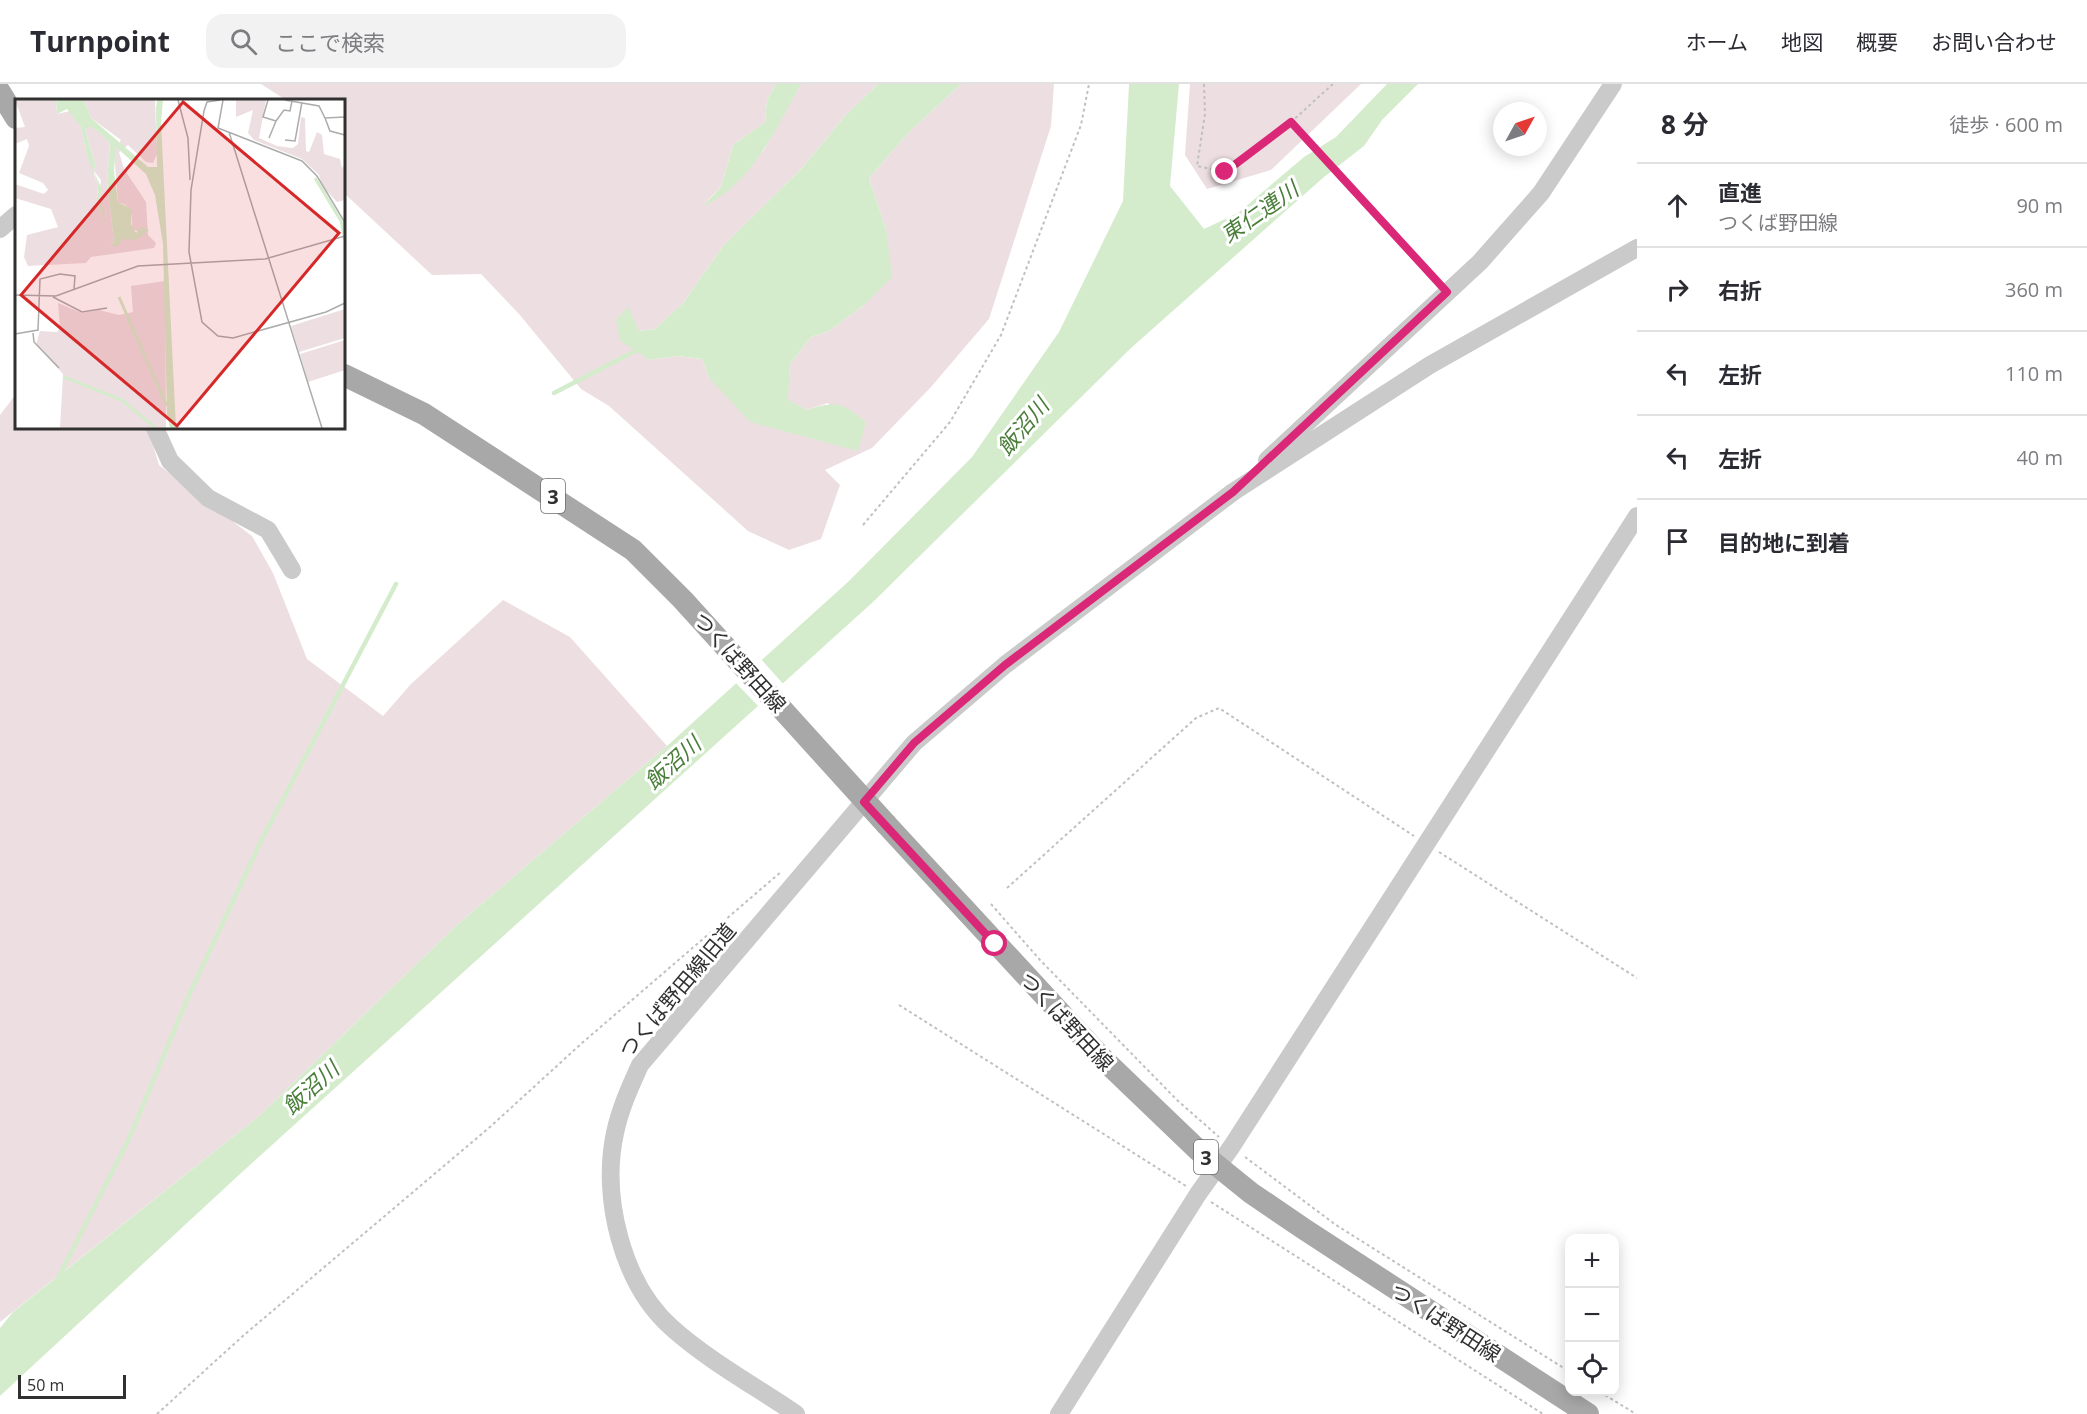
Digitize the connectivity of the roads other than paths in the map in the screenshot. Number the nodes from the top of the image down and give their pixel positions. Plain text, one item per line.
1 (1613, 84) edge
2 (0, 92) edge
3 (15, 116) edge
4 (15, 216) edge
5 (0, 229) edge
6 (1637, 248) edge
7 (345, 375) edge
8 (155, 429) edge
9 (1233, 492) junction
10 (1637, 516) edge
11 (292, 570) dead end
12 (864, 802) junction
13 (796, 1414) edge
14 (1059, 1414) edge
15 (1588, 1414) edge

1 - 9 street
2 - 3 main road
4 - 5 street
6 - 9 street
7 - 12 main road, つくば野田線 / 3
8 - 11 street
9 - 12 street, つくば野田線旧道
10 - 14 street
12 - 13 street, つくば野田線旧道
12 - 15 main road, つくば野田線 / 3, bridge

